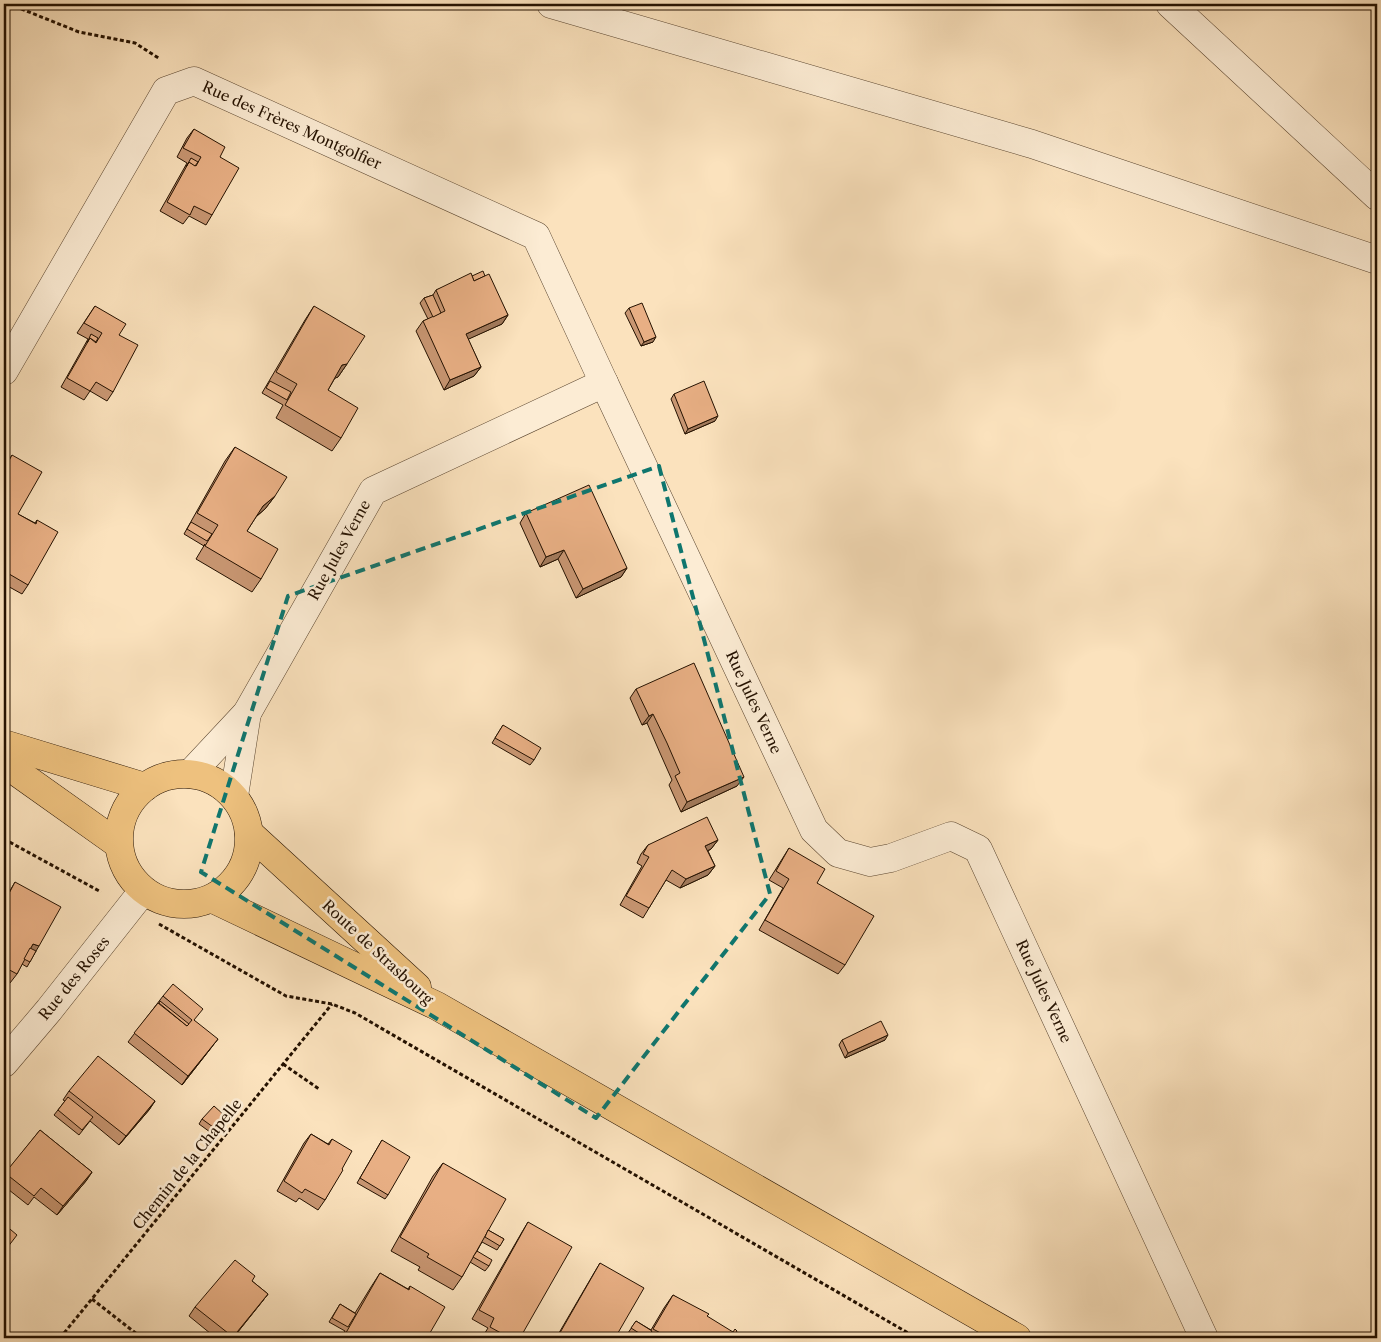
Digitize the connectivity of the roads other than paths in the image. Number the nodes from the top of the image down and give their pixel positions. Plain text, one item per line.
1 (552, 4) edge
2 (1170, 4) edge
3 (1377, 196) edge
4 (1377, 260) edge
5 (4, 371) edge
6 (604, 384) junction
7 (248, 713) junction
8 (4, 744) edge
9 (4, 763) edge
10 (190, 774) junction
11 (145, 786) junction
12 (234, 796) junction
13 (249, 833) junction
14 (118, 844) junction
15 (137, 899) junction
16 (213, 899) junction
17 (437, 1006) junction
18 (9, 1048) edge
19 (1017, 1338) edge
20 (1204, 1338) edge

1 - 4 street
2 - 3 street
5 - 6 street, Rue des Frères Montgolfier
6 - 7 street, Rue Jules Verne
6 - 20 street, Rue Jules Verne
7 - 10 street, Rue Jules Verne
7 - 12 street, Rue Jules Verne
8 - 11 main road
9 - 14 main road
10 - 11 main road
10 - 12 main road
11 - 14 main road
12 - 13 main road
13 - 16 main road
13 - 17 main road, Route de Strasbourg
14 - 15 main road
15 - 16 main road
15 - 18 street, Rue des Roses
16 - 17 main road, Route de Strasbourg
17 - 19 main road

